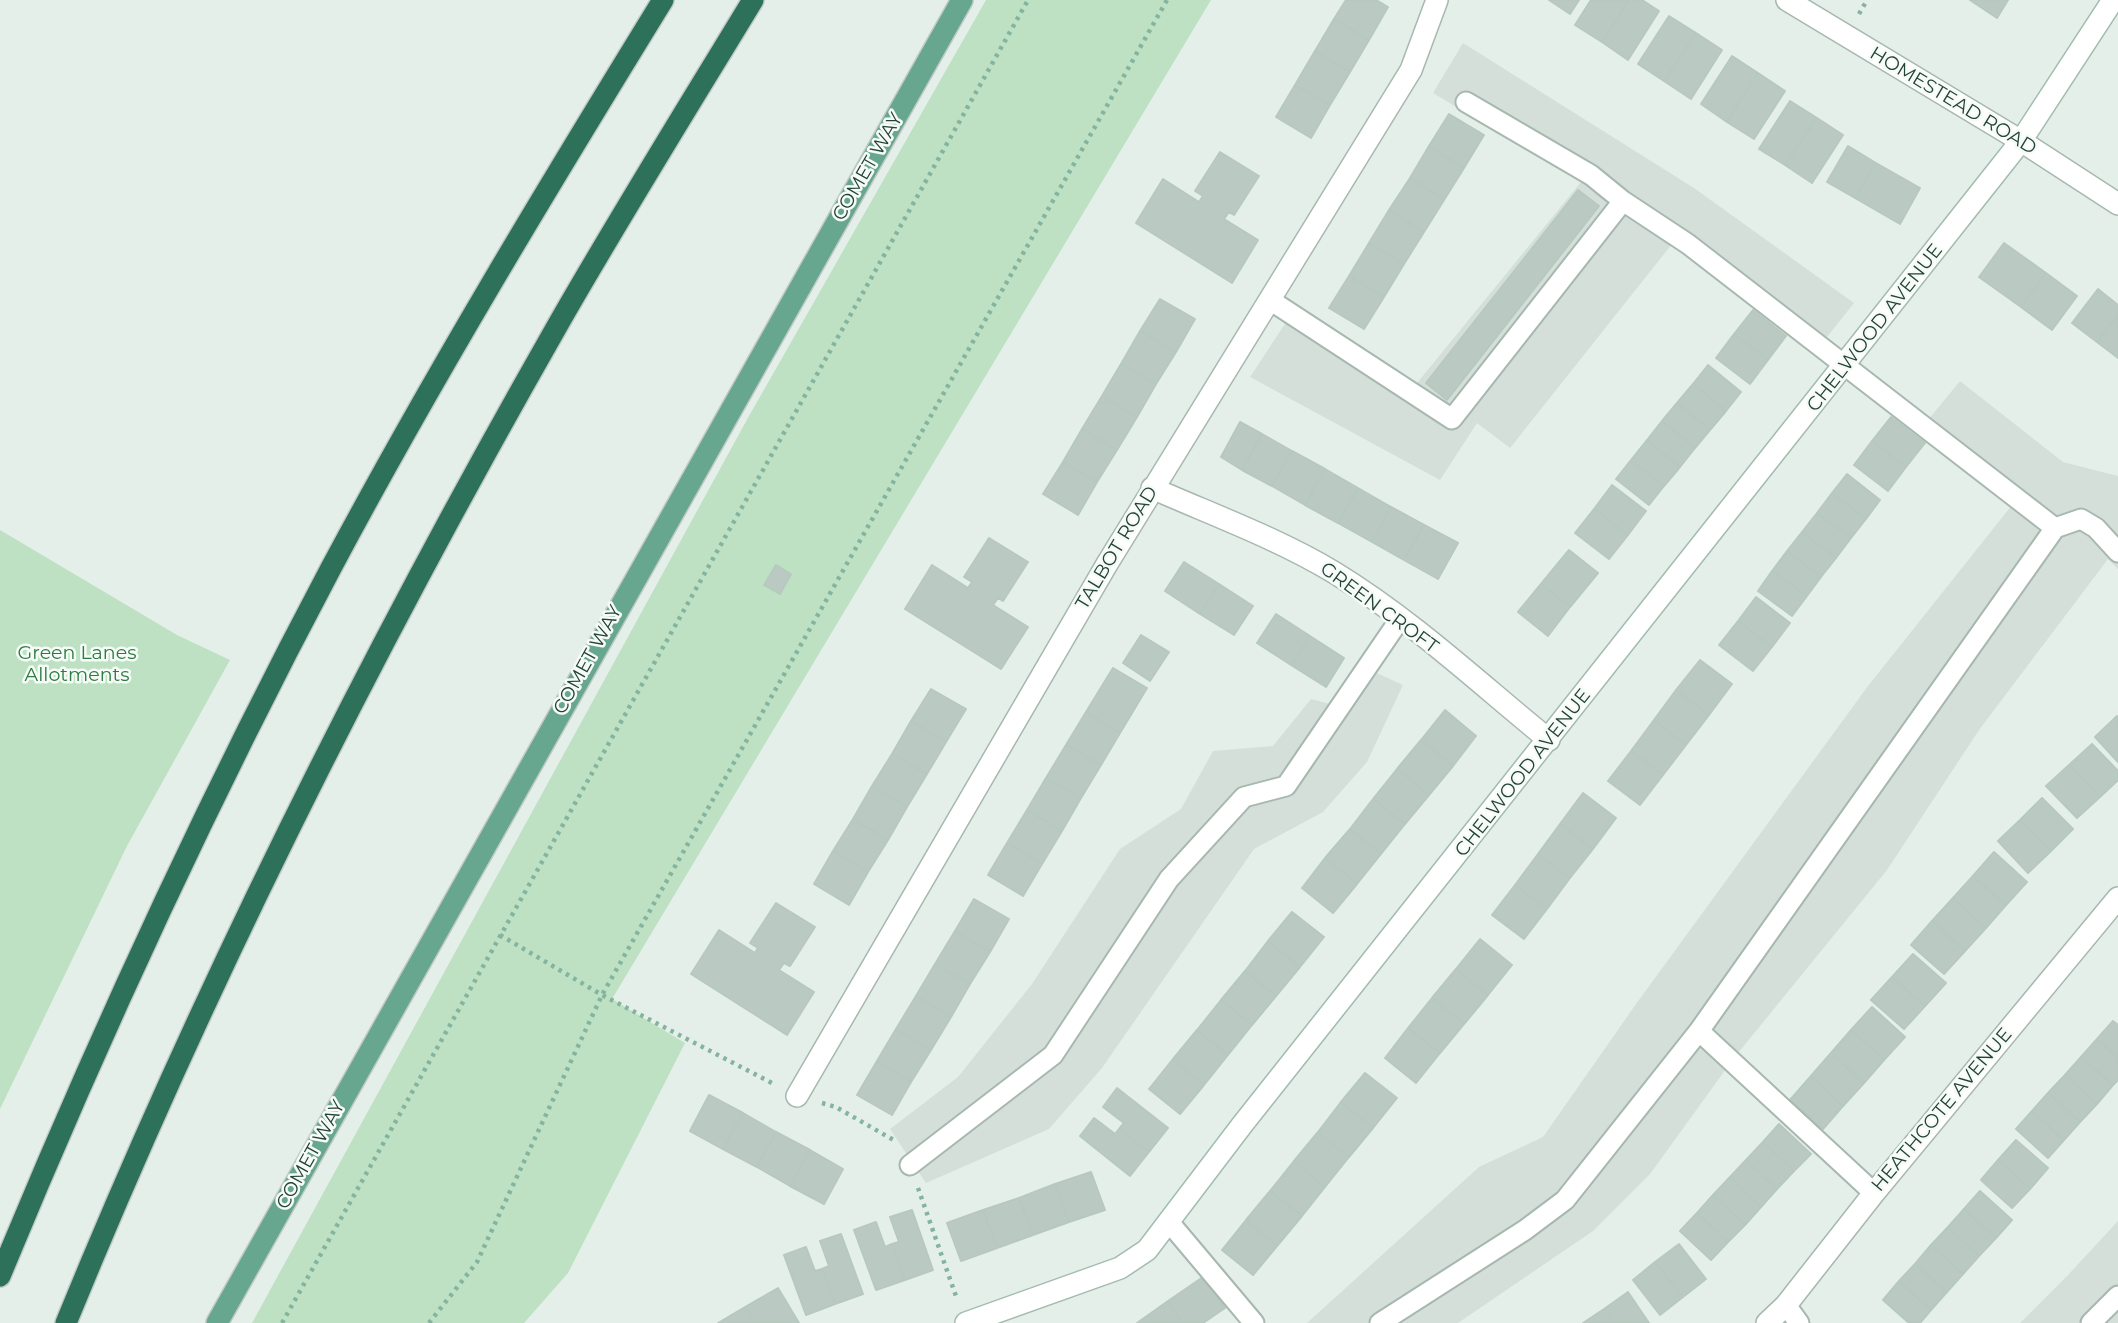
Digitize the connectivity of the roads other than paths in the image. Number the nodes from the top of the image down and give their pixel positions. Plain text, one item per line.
1 (663, 0) edge
2 (753, 0) edge
3 (962, 0) edge
4 (1437, 0) edge
5 (1787, 0) edge
6 (2113, 0) edge
7 (1466, 102) dead end
8 (2021, 141) junction
9 (1623, 201) junction
10 (2118, 204) edge
11 (1270, 300) junction
12 (1847, 364) junction
13 (1152, 488) junction
14 (2055, 528) junction
15 (2118, 552) edge
16 (1400, 619) junction
17 (1549, 740) junction
18 (2118, 898) edge
19 (1699, 1031) junction
20 (797, 1096) dead end
21 (910, 1165) dead end
22 (1874, 1193) junction
23 (1169, 1222) junction
24 (0, 1276) edge
25 (2118, 1296) edge
26 (1786, 1305) junction
27 (66, 1323) edge
28 (217, 1323) edge
29 (966, 1323) edge
30 (1254, 1323) edge
31 (1380, 1323) edge
32 (1767, 1323) edge
33 (1799, 1323) edge
34 (2091, 1323) edge

1 - 24 highway
2 - 27 highway
3 - 28 main road, COMET WAY
4 - 11 street, TALBOT ROAD
5 - 8 street, HOMESTEAD ROAD
6 - 8 street, CHELWOOD AVENUE
7 - 9 lane
8 - 10 street, HOMESTEAD ROAD
8 - 12 street, CHELWOOD AVENUE
9 - 11 lane
9 - 12 lane
11 - 13 street, TALBOT ROAD
12 - 14 lane
12 - 17 street, CHELWOOD AVENUE
13 - 16 street, GREEN CROFT
13 - 20 street, TALBOT ROAD
14 - 15 lane
14 - 19 lane
16 - 17 street, GREEN CROFT
16 - 21 lane
17 - 23 street, CHELWOOD AVENUE
18 - 22 street, HEATHCOTE AVENUE
19 - 22 lane
19 - 31 lane
22 - 26 street, HEATHCOTE AVENUE
23 - 29 street, CHELWOOD AVENUE
23 - 30 lane
25 - 34 lane
26 - 32 street, HEATHCOTE AVENUE
26 - 33 lane

